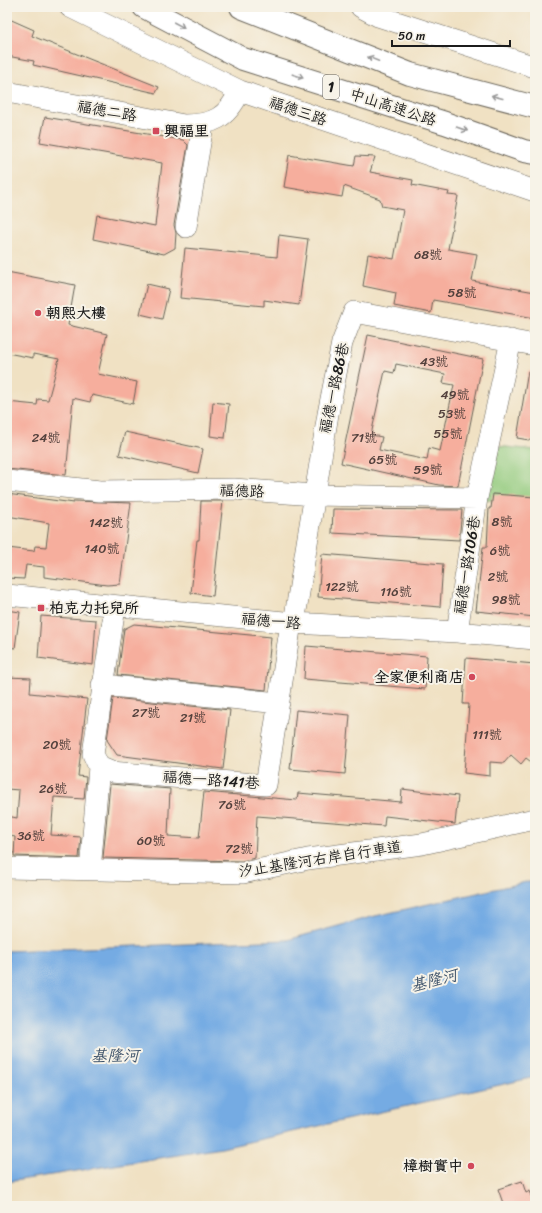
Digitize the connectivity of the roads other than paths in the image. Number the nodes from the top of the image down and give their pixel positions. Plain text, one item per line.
1 (70, 7) edge
2 (144, 7) edge
3 (241, 7) edge
4 (361, 7) edge
5 (535, 67) edge
6 (240, 91) junction
7 (7, 92) edge
8 (535, 107) edge
9 (203, 125) junction
10 (531, 153) edge
11 (535, 190) edge
12 (186, 227) dead end
13 (511, 340) junction
14 (535, 345) edge
15 (7, 481) edge
16 (314, 495) junction
17 (477, 498) junction
18 (7, 595) edge
19 (115, 607) junction
20 (293, 623) junction
21 (456, 632) junction
22 (535, 639) edge
23 (102, 684) junction
24 (279, 703) junction
25 (99, 767) junction
26 (535, 819) edge
27 (91, 860) dead end
28 (7, 868) edge

1 - 6 street, 福德三路
2 -> 10 highway, 中山高速公路 / 1
8 -> 3 highway
4 - 5 street
6 - 9 street, 福德二路
6 - 11 street, 福德三路
7 - 9 street, 福德二路
9 - 12 street
13 - 14 street, 福德一路86巷
13 - 16 street, 福德一路86巷
13 - 17 street
15 - 16 street, 福德路
16 - 17 street, 福德路
16 - 20 street, 福德一路86巷
17 - 21 street, 福德一路106巷
18 - 19 street, 福德一路
19 - 20 street, 福德一路
19 - 23 street
20 - 21 street, 福德一路
20 - 24 street, 福德一路141巷
21 - 22 street, 福德一路
23 - 24 street
23 - 25 street
24 - 25 street, 福德一路141巷
25 - 27 street
26 - 28 street, 汐止基隆河右岸自行車道

